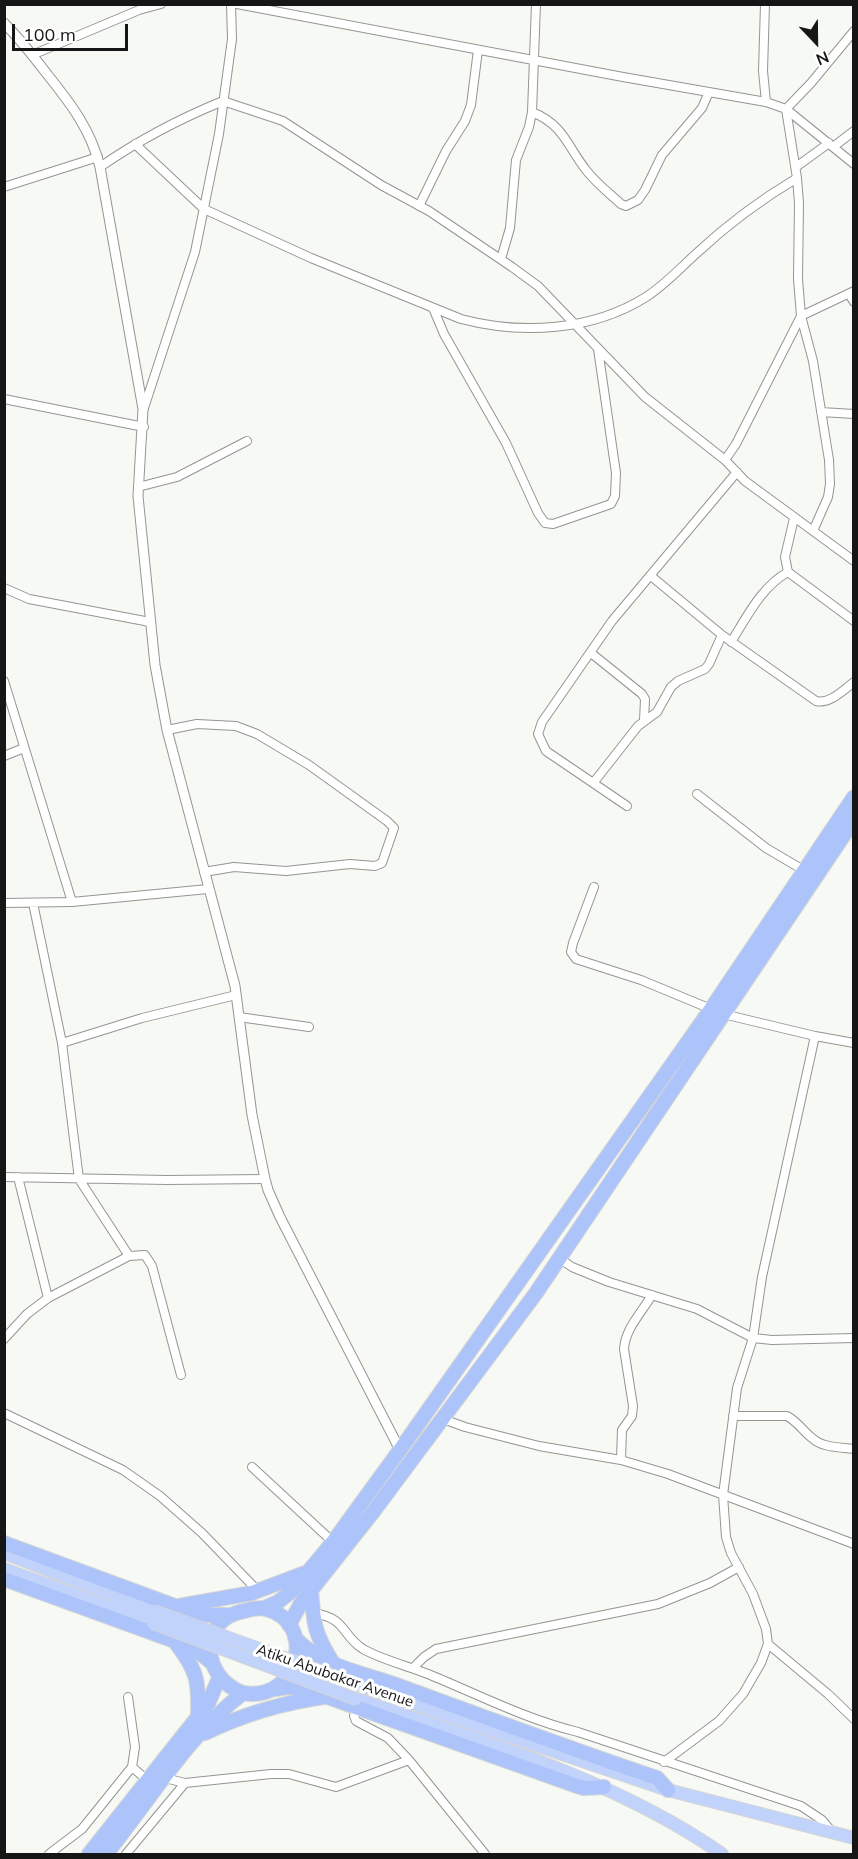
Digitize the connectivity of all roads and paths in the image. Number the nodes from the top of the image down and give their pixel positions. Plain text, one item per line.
1 (161, 4) edge
2 (231, 4) edge
3 (237, 4) edge
4 (536, 4) edge
5 (765, 4) edge
6 (137, 7) edge
7 (4, 24) edge
8 (854, 31) edge
9 (478, 50) junction
10 (32, 55) junction
11 (535, 61) junction
12 (709, 92) junction
13 (223, 101) junction
14 (766, 102) junction
15 (786, 109) junction
16 (532, 112) junction
17 (854, 130) edge
18 (135, 144) junction
19 (831, 145) junction
20 (98, 157) junction
21 (854, 164) edge
22 (100, 167) junction
23 (796, 167) junction
24 (797, 178) junction
25 (4, 187) edge
26 (419, 206) junction
27 (204, 209) junction
28 (501, 259) junction
29 (851, 292) edge
30 (854, 302) edge
31 (433, 308) junction
32 (801, 316) junction
33 (574, 324) junction
34 (598, 348) junction
35 (4, 399) edge
36 (143, 409) junction
37 (821, 412) junction
38 (854, 414) edge
39 (144, 427) junction
40 (247, 441) dead end
41 (725, 460) junction
42 (736, 472) junction
43 (138, 487) junction
44 (794, 518) junction
45 (813, 531) junction
46 (854, 561) edge
47 (788, 572) junction
48 (651, 576) junction
49 (4, 588) edge
50 (854, 621) edge
51 (150, 622) junction
52 (722, 635) junction
53 (731, 642) junction
54 (591, 654) junction
55 (4, 681) edge
56 (854, 682) edge
57 (644, 721) junction
58 (167, 730) junction
59 (24, 747) junction
60 (4, 756) edge
61 (594, 782) junction
62 (697, 794) dead end
63 (854, 797) edge
64 (627, 806) dead end
65 (854, 820) edge
66 (204, 872) junction
67 (809, 873) junction
68 (594, 886) dead end
69 (208, 889) junction
70 (72, 902) junction
71 (4, 903) edge
72 (33, 903) junction
73 (236, 995) junction
74 (717, 1011) junction
75 (239, 1017) junction
76 (309, 1027) dead end
77 (815, 1036) junction
78 (62, 1042) junction
79 (854, 1043) edge
80 (4, 1177) edge
81 (18, 1177) junction
82 (79, 1179) junction
83 (265, 1179) junction
84 (129, 1256) junction
85 (559, 1258) junction
86 (652, 1294) junction
87 (48, 1298) junction
88 (753, 1338) junction
89 (854, 1338) edge
90 (4, 1339) edge
91 (181, 1375) dead end
92 (4, 1413) edge
93 (733, 1416) junction
94 (443, 1419) junction
95 (854, 1449) edge
96 (400, 1450) junction
97 (621, 1460) junction
98 (252, 1467) dead end
99 (723, 1495) junction
100 (333, 1542) junction
101 (4, 1543) edge
102 (854, 1544) edge
103 (4, 1553) edge
104 (739, 1567) junction
105 (4, 1569) edge
106 (307, 1572) junction
107 (4, 1579) edge
108 (311, 1590) junction
109 (258, 1591) junction
110 (176, 1606) junction
111 (264, 1608) junction
112 (313, 1613) junction
113 (228, 1615) junction
114 (154, 1617) junction
115 (292, 1632) junction
116 (175, 1641) junction
117 (768, 1644) junction
118 (211, 1662) junction
119 (334, 1664) junction
120 (413, 1668) junction
121 (219, 1678) junction
122 (272, 1690) junction
123 (243, 1693) junction
124 (128, 1697) dead end
125 (326, 1697) junction
126 (357, 1703) junction
127 (198, 1715) junction
128 (854, 1719) edge
129 (198, 1737) junction
130 (409, 1760) junction
131 (664, 1761) junction
132 (132, 1767) junction
133 (165, 1778) junction
134 (147, 1780) junction
135 (185, 1783) junction
136 (603, 1787) joint
137 (668, 1790) junction
138 (833, 1833) junction
139 (854, 1838) edge
140 (100, 1840) junction
141 (50, 1854) edge
142 (77, 1854) edge
143 (89, 1854) edge
144 (106, 1854) edge
145 (126, 1854) edge
146 (481, 1854) edge
147 (722, 1854) edge

1 - 6 street
2 - 13 street
3 - 9 street
4 - 11 street
5 - 14 street
6 - 10 street
7 - 10 street
8 - 15 street
9 - 11 street
9 - 26 street
10 - 20 street
11 - 12 street
11 - 16 street
12 - 14 street
12 - 16 street
13 - 18 street
13 - 26 street
13 - 27 street
14 - 15 street
15 - 19 street
15 - 23 street
16 - 28 street
17 - 19 street
18 - 22 street
18 - 27 street
19 - 21 street
19 - 23 street
20 - 22 street
20 - 25 street
22 - 36 street
23 - 24 street
24 - 32 street
24 - 33 street
26 - 28 street
27 - 31 street
27 - 36 street
28 - 33 street
29 - 30 street
29 - 32 street
31 - 33 street
31 - 34 street
32 - 37 street
32 - 41 street
33 - 34 street
34 - 41 street
35 - 39 street
36 - 39 street
37 - 38 street
37 - 45 street
39 - 43 street
40 - 43 street
41 - 42 street
42 - 44 street
42 - 48 street
43 - 51 street
44 - 45 street
44 - 47 street
45 - 46 street
47 - 50 street
47 - 53 street
48 - 52 street
48 - 54 street
49 - 51 street
51 - 58 street
52 - 53 street
52 - 57 street
53 - 56 street
54 - 57 street
54 - 61 street
55 - 59 street
57 - 61 street
58 - 66 street
58 - 66 street
59 - 60 street
59 - 70 street
61 - 64 street
62 - 67 street
63 - 67 highway
65 - 67 highway
66 - 69 street
67 - 74 highway
68 - 74 street
69 - 70 street
69 - 73 street
70 - 72 street
71 - 72 street
72 - 78 street
73 - 75 street
73 - 78 street
74 - 77 street
74 - 85 highway
74 - 96 highway
75 - 76 street
75 - 83 street
77 - 79 street
77 - 88 street
78 - 82 street
80 - 81 street
81 - 82 street
81 - 87 street
82 - 83 street
82 - 84 street
83 - 96 street
84 - 87 street
84 - 91 street
85 - 86 street
85 - 94 highway
86 - 88 street
86 - 97 street
87 - 90 street
88 - 89 street
88 - 93 street
92 - 109 street
93 - 95 street
93 - 99 street
94 - 97 street
94 - 108 highway
96 - 100 highway
97 - 99 street
98 - 100 street
99 - 102 street
99 - 104 street
100 - 106 highway
101 - 110 highway
103 - 114 main road, Atiku Abubakar Avenue
104 - 117 street
104 - 120 street
105 - 114 main road, Atiku Abubakar Avenue
106 - 109 highway
106 - 111 highway
107 - 116 highway
108 - 112 highway
108 - 115 highway
109 - 110 highway
110 - 113 highway
111 - 113 highway
111 - 115 highway
112 - 119 highway
112 - 120 street
113 - 118 highway
114 - 126 main road, Atiku Abubakar Avenue, bridge
114 - 137 main road, Atiku Abubakar Avenue, bridge
115 - 119 highway
115 - 122 highway
116 - 118 highway
116 - 127 highway
117 - 128 street
117 - 131 street
118 - 121 highway
119 - 137 highway
120 - 131 street
121 - 123 highway
121 - 127 highway
122 - 123 highway
122 - 125 highway
123 - 129 highway
124 - 132 street
125 - 126 highway
125 - 129 highway
126 - 130 street
126 - 136 highway
127 - 134 highway
129 - 133 highway
130 - 135 street
130 - 146 street
131 - 138 street
132 - 134 street
132 - 141 street
133 - 135 street
133 - 144 highway
134 - 140 highway
135 - 145 street
136 - 147 main road
137 - 138 main road, Atiku Abubakar Avenue
138 - 139 main road, Atiku Abubakar Avenue
140 - 142 highway
140 - 143 highway

